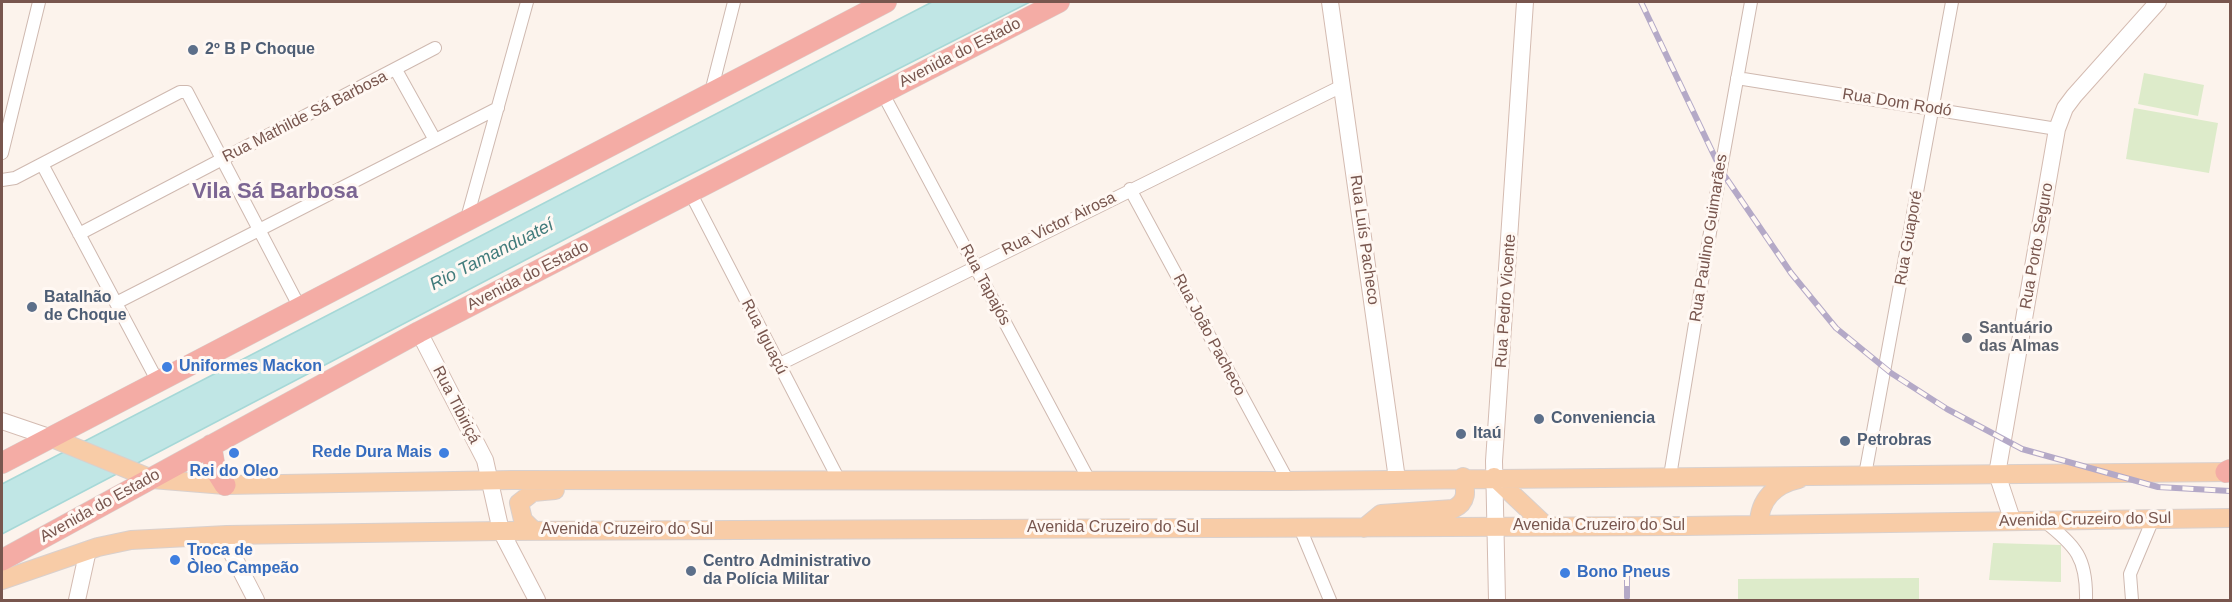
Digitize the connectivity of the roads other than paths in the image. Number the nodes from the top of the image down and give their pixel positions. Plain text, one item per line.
1 (39, 2) edge
2 (527, 2) edge
3 (734, 2) edge
4 (886, 2) edge
5 (1059, 2) edge
6 (1330, 2) edge
7 (1526, 2) edge
8 (1751, 2) edge
9 (1952, 2) edge
10 (2158, 2) edge
11 (435, 48) dead end
12 (396, 70) junction
13 (1737, 78) junction
14 (1342, 86) junction
15 (711, 92) junction
16 (882, 92) junction
17 (498, 108) junction
18 (1933, 109) junction
19 (2057, 129) junction
20 (435, 140) junction
21 (2, 153) edge
22 (222, 160) junction
23 (42, 164) junction
24 (2, 180) edge
25 (1131, 189) junction
26 (690, 192) junction
27 (467, 218) junction
28 (259, 230) junction
29 (79, 234) junction
30 (975, 266) junction
31 (116, 303) junction
32 (298, 306) junction
33 (419, 332) junction
34 (778, 365) junction
35 (158, 382) junction
36 (2, 421) edge
37 (52, 438) junction
38 (211, 445) junction
39 (2, 463) edge
40 (2229, 471) edge
41 (1997, 474) junction
42 (1809, 475) junction
43 (1865, 475) junction
44 (1670, 476) junction
45 (1464, 477) junction
46 (1494, 477) junction
47 (152, 478) junction
48 (1088, 478) junction
49 (1397, 479) junction
50 (489, 480) junction
51 (635, 480) junction
52 (1288, 481) junction
53 (840, 482) junction
54 (225, 485) junction
55 (2230, 518) edge
56 (2152, 519) junction
57 (2044, 521) junction
58 (2013, 522) junction
59 (1760, 525) junction
60 (1546, 526) junction
61 (1495, 527) junction
62 (1300, 528) junction
63 (1364, 528) junction
64 (501, 531) junction
65 (534, 531) junction
66 (223, 536) junction
67 (88, 550) junction
68 (2, 560) edge
69 (2, 580) edge
70 (77, 600) edge
71 (256, 600) edge
72 (535, 600) edge
73 (1330, 600) edge
74 (1497, 600) edge
75 (2086, 600) edge
76 (2132, 600) edge

1 - 21 street
2 - 17 street
3 - 15 street
4 - 15 highway
5 - 16 highway, Avenida do Estado
6 - 14 street, Rua Luís Pacheco
7 - 46 street, Rua Pedro Vicente
8 - 13 street, Rua Paulino Guimarães
9 - 18 street, Rua Guaporé
10 - 19 street, Rua Porto Seguro
11 - 12 street, Rua Mathilde Sá Barbosa
12 - 20 street
12 - 22 street, Rua Mathilde Sá Barbosa
13 - 18 street, Rua Dom Rodó
13 - 44 street, Rua Paulino Guimarães
14 - 25 street, Rua Victor Airosa
14 - 49 street, Rua Luís Pacheco
15 - 27 highway
16 - 26 highway, Avenida do Estado
16 - 30 street, Rua Tapajós
17 - 20 street
17 - 27 street
18 - 19 street, Rua Dom Rodó
18 - 43 street, Rua Guaporé
19 - 41 street, Rua Porto Seguro
20 - 28 street
22 - 23 street
22 - 28 street
22 - 29 street, Rua Mathilde Sá Barbosa
23 - 24 street
23 - 29 street
25 - 30 street, Rua Victor Airosa
25 - 52 street, Rua João Pacheco
26 - 33 highway, Avenida do Estado
26 - 34 street, Rua Iguaçú
27 - 32 highway
28 - 31 street
28 - 32 street
29 - 31 street
30 - 34 street, Rua Victor Airosa
30 - 48 street, Rua Tapajós
31 - 35 street
32 - 35 highway
33 - 38 highway, Avenida do Estado
33 - 50 street, Rua Tibiriçá
34 - 53 street, Rua Iguaçú
35 - 37 highway
36 - 37 street
37 - 39 highway
37 - 47 main road
38 - 47 highway, Avenida do Estado
38 - 54 highway
40 - 41 main road
41 - 43 main road
41 - 58 street, Rua Porto Seguro
42 - 43 main road
42 - 44 main road
42 - 59 main road
44 - 46 main road
45 - 46 main road
45 - 49 main road
45 - 63 main road
46 - 60 main road
46 - 61 street, Rua Pedro Vicente
47 - 54 main road
47 - 68 highway, Avenida do Estado
48 - 52 main road
48 - 53 main road
49 - 52 main road
50 - 51 main road
50 - 54 main road
50 - 64 street, Rua Tibiriçá
51 - 53 main road
51 - 65 main road
55 - 56 main road, Avenida Cruzeiro do Sul
56 - 57 main road, Avenida Cruzeiro do Sul
56 - 76 street
57 - 58 main road, Avenida Cruzeiro do Sul
57 - 75 street
58 - 59 main road, Avenida Cruzeiro do Sul
59 - 60 main road, Avenida Cruzeiro do Sul
60 - 61 main road, Avenida Cruzeiro do Sul
61 - 63 main road, Avenida Cruzeiro do Sul
61 - 74 street, Rua Pedro Vicente
62 - 63 main road, Avenida Cruzeiro do Sul
62 - 65 main road, Avenida Cruzeiro do Sul
62 - 73 street
64 - 65 main road, Avenida Cruzeiro do Sul
64 - 66 main road, Avenida Cruzeiro do Sul
64 - 72 street, Rua Tibiriçá
66 - 67 main road, Avenida Cruzeiro do Sul
66 - 71 street
67 - 69 main road, Avenida Cruzeiro do Sul
67 - 70 street

